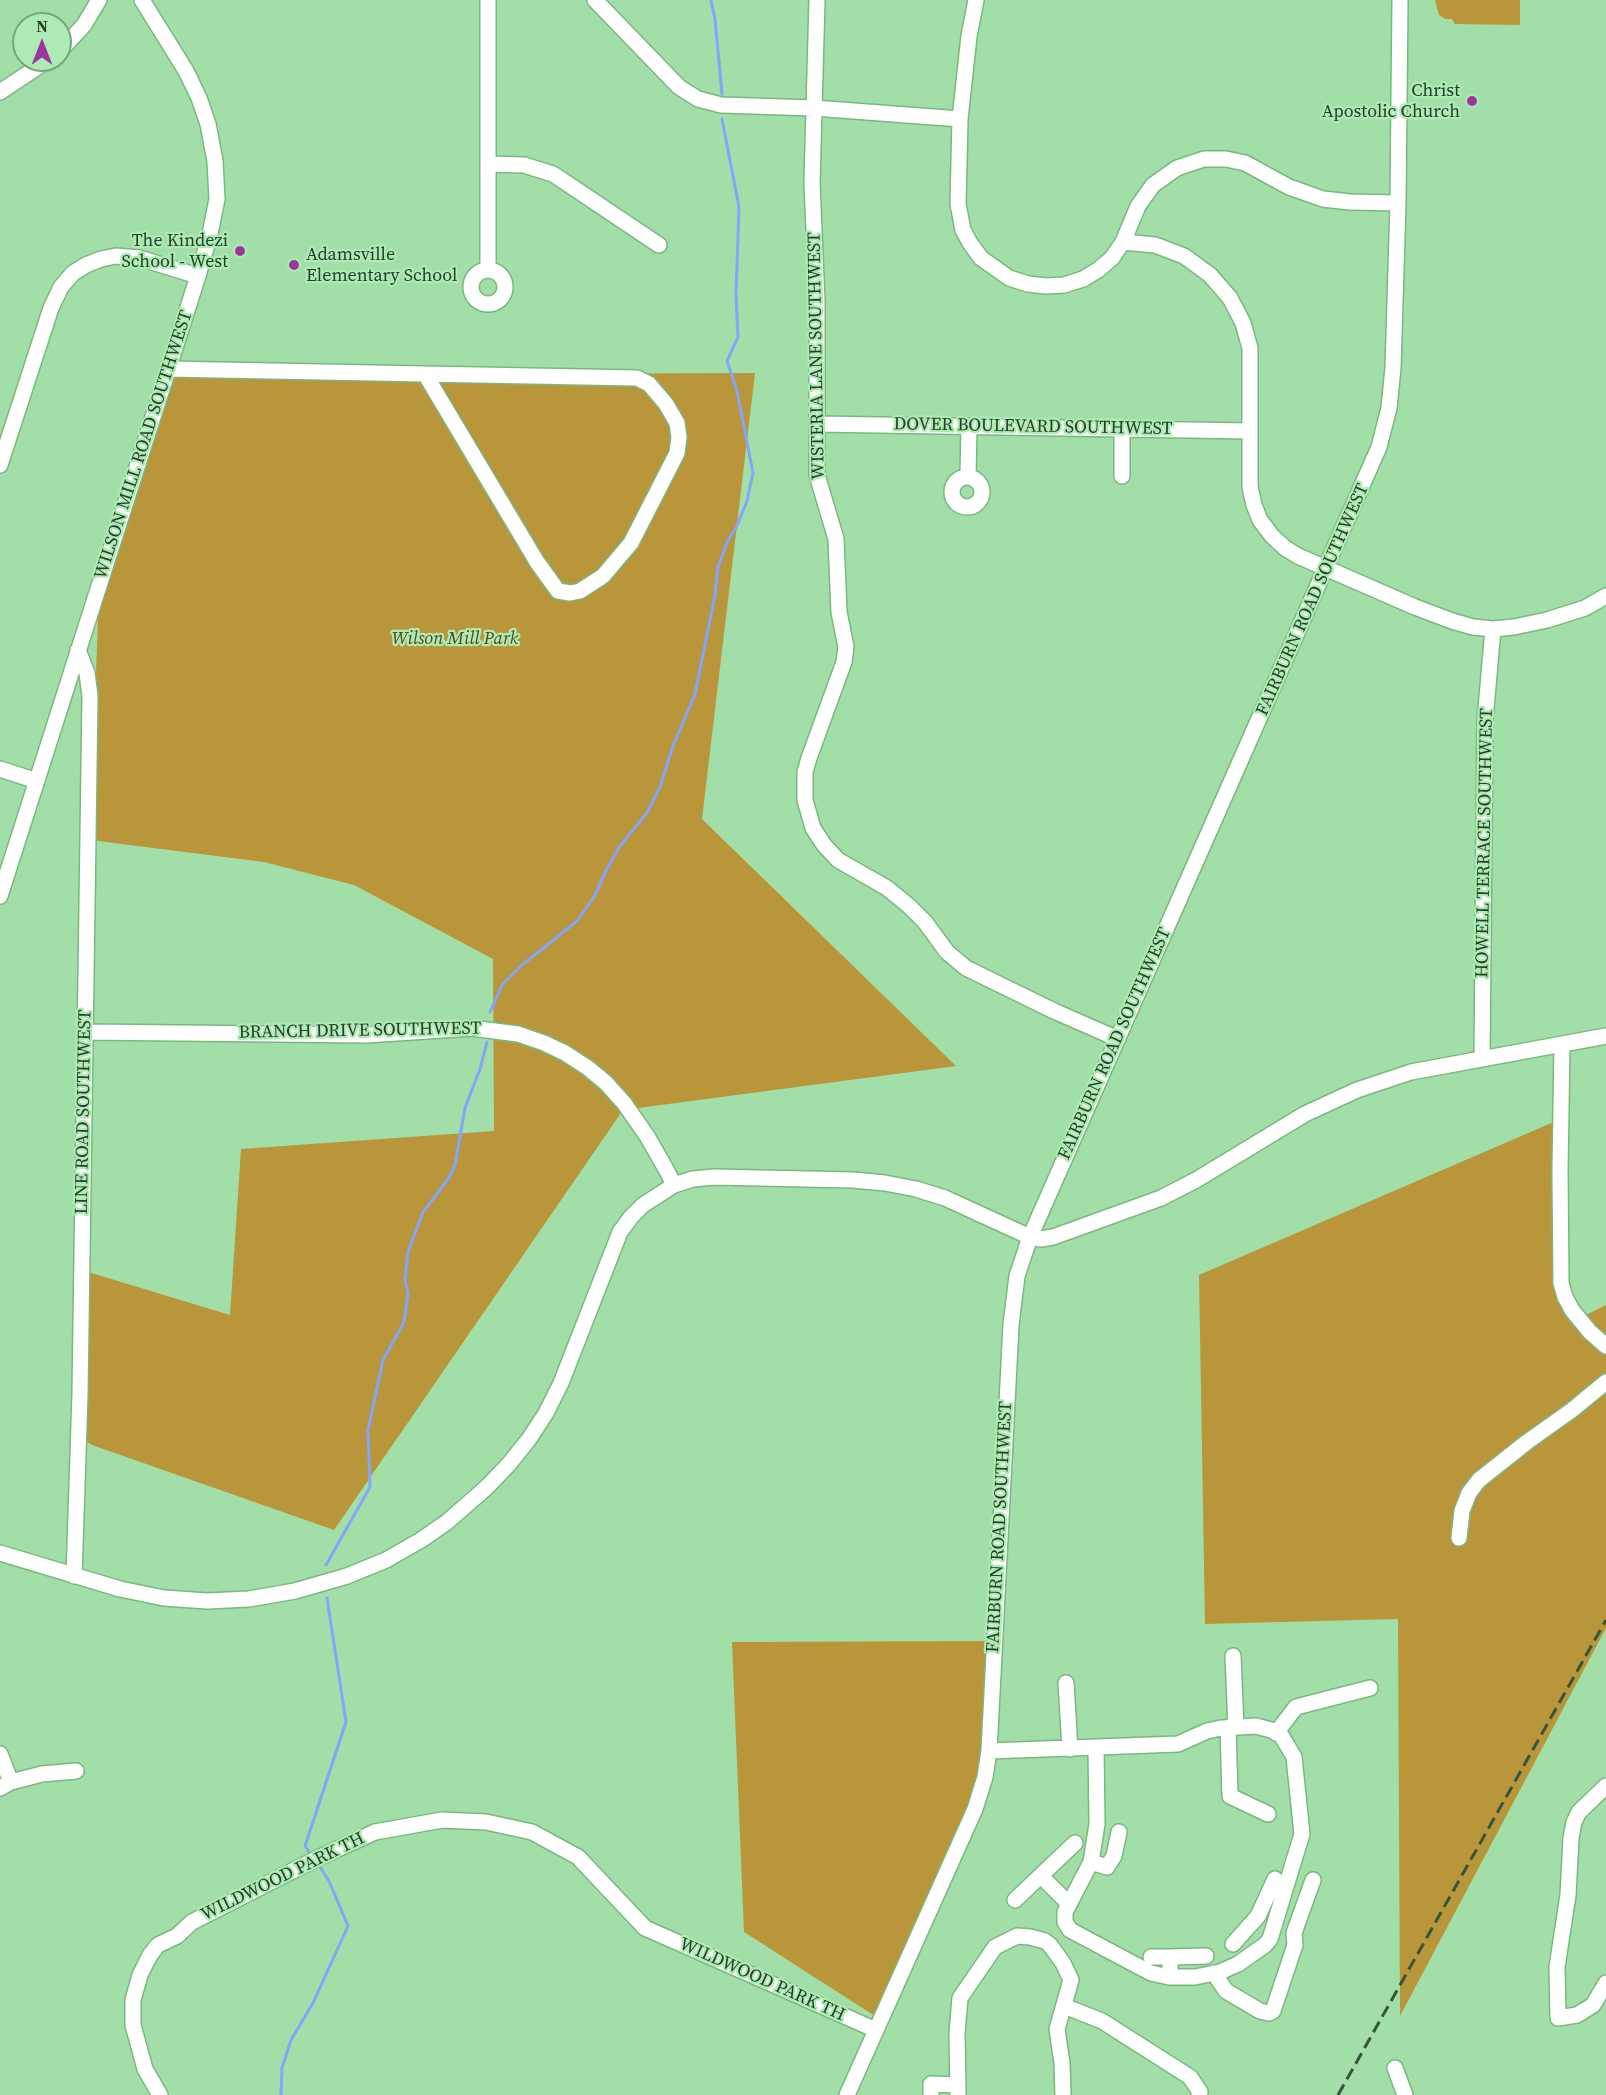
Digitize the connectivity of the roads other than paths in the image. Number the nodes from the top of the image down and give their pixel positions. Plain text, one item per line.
1 (99, 0) edge
2 (142, 0) edge
3 (488, 0) edge
4 (595, 0) edge
5 (817, 0) edge
6 (976, 0) edge
7 (1400, 0) edge
8 (72, 38) edge
9 (30, 72) edge
10 (0, 92) edge
11 (814, 108) junction
12 (960, 119) junction
13 (488, 164) junction
14 (1398, 203) junction
15 (1123, 242) junction
16 (658, 245) dead end
17 (488, 269) dead end
18 (198, 276) junction
19 (168, 369) junction
20 (425, 374) junction
21 (817, 424) junction
22 (969, 426) junction
23 (1122, 429) junction
24 (1250, 431) junction
25 (0, 465) edge
26 (1122, 476) dead end
27 (968, 477) dead end
28 (1327, 569) junction
29 (1606, 596) edge
30 (1493, 629) junction
31 (78, 651) junction
32 (0, 769) edge
33 (37, 781) junction
34 (0, 896) edge
35 (85, 1032) junction
36 (1606, 1036) edge
37 (1118, 1039) junction
38 (1562, 1045) junction
39 (1482, 1058) junction
40 (674, 1185) junction
41 (1030, 1237) junction
42 (1606, 1346) edge
43 (1606, 1382) edge
44 (1459, 1538) dead end
45 (0, 1553) edge
46 (74, 1576) junction
47 (1233, 1656) dead end
48 (1066, 1683) dead end
49 (1370, 1688) dead end
50 (1232, 1727) junction
51 (1276, 1733) junction
52 (1096, 1748) junction
53 (1070, 1749) junction
54 (989, 1751) junction
55 (0, 1754) edge
56 (76, 1771) dead end
57 (5, 1785) edge
58 (1606, 1786) edge
59 (1268, 1814) dead end
60 (1119, 1832) dead end
61 (1075, 1843) dead end
62 (1091, 1862) junction
63 (1041, 1876) junction
64 (1275, 1879) dead end
65 (1312, 1880) dead end
66 (1016, 1900) dead end
67 (1069, 1904) junction
68 (1260, 1911) junction
69 (1276, 1922) junction
70 (1294, 1933) junction
71 (1233, 1944) dead end
72 (1206, 1956) dead end
73 (1151, 1957) dead end
74 (1171, 1957) junction
75 (1214, 1973) junction
76 (1169, 1977) junction
77 (1604, 1991) edge
78 (1065, 2006) junction
79 (876, 2030) junction
80 (1395, 2068) dead end
81 (958, 2090) edge
82 (160, 2095) edge
83 (847, 2095) edge
84 (931, 2095) edge
85 (1063, 2095) edge
86 (1199, 2095) edge
87 (1405, 2095) edge

1 - 8 street
2 - 18 street, WILSON MILL ROAD SOUTHWEST
3 - 13 street
4 - 11 street
5 - 11 street, WISTERIA LANE SOUTHWEST
6 - 12 street
7 - 14 street, FAIRBURN ROAD SOUTHWEST
9 - 10 street
11 - 12 street
11 - 21 street, WISTERIA LANE SOUTHWEST
12 - 15 street
13 - 16 street
13 - 17 street
14 - 15 street
14 - 28 street, FAIRBURN ROAD SOUTHWEST
15 - 24 street
18 - 19 street, WILSON MILL ROAD SOUTHWEST
18 - 25 street
19 - 20 street
19 - 31 street, WILSON MILL ROAD SOUTHWEST
20 - 20 street
21 - 22 street, DOVER BOULEVARD SOUTHWEST
21 - 37 street, WISTERIA LANE SOUTHWEST
22 - 23 street, DOVER BOULEVARD SOUTHWEST
22 - 27 street
23 - 24 street, DOVER BOULEVARD SOUTHWEST
23 - 26 street
24 - 28 street
28 - 30 street
28 - 37 street, FAIRBURN ROAD SOUTHWEST
29 - 30 street
30 - 39 street, HOWELL TERRACE SOUTHWEST
31 - 33 street, WILSON MILL ROAD SOUTHWEST
31 - 35 street, LINE ROAD SOUTHWEST
32 - 33 street
33 - 34 street, WILSON MILL ROAD SOUTHWEST
35 - 40 street, BRANCH DRIVE SOUTHWEST
35 - 46 street, LINE ROAD SOUTHWEST
36 - 38 street
37 - 41 street, FAIRBURN ROAD SOUTHWEST
38 - 39 street
38 - 42 street
39 - 41 street
40 - 41 street
40 - 46 street
41 - 54 street, FAIRBURN ROAD SOUTHWEST
43 - 44 street
45 - 46 street
47 - 50 street
48 - 53 street
49 - 51 street
50 - 51 street
50 - 52 street
50 - 59 street
51 - 69 street
52 - 53 street
52 - 62 street
53 - 54 street
54 - 79 street, FAIRBURN ROAD SOUTHWEST
55 - 57 street
56 - 57 street
58 - 77 street
60 - 62 street
61 - 63 street
62 - 67 street
63 - 66 street
63 - 67 street
64 - 68 street
65 - 70 street
67 - 76 street
68 - 69 street
68 - 71 street
69 - 70 street
69 - 75 street
70 - 75 street
72 - 74 street
73 - 74 street
74 - 76 street
75 - 76 street
78 - 81 street
78 - 85 street
78 - 86 street
79 - 82 street, WILDWOOD PARK TH
79 - 83 street, FAIRBURN ROAD SOUTHWEST
80 - 87 street
81 - 84 street

